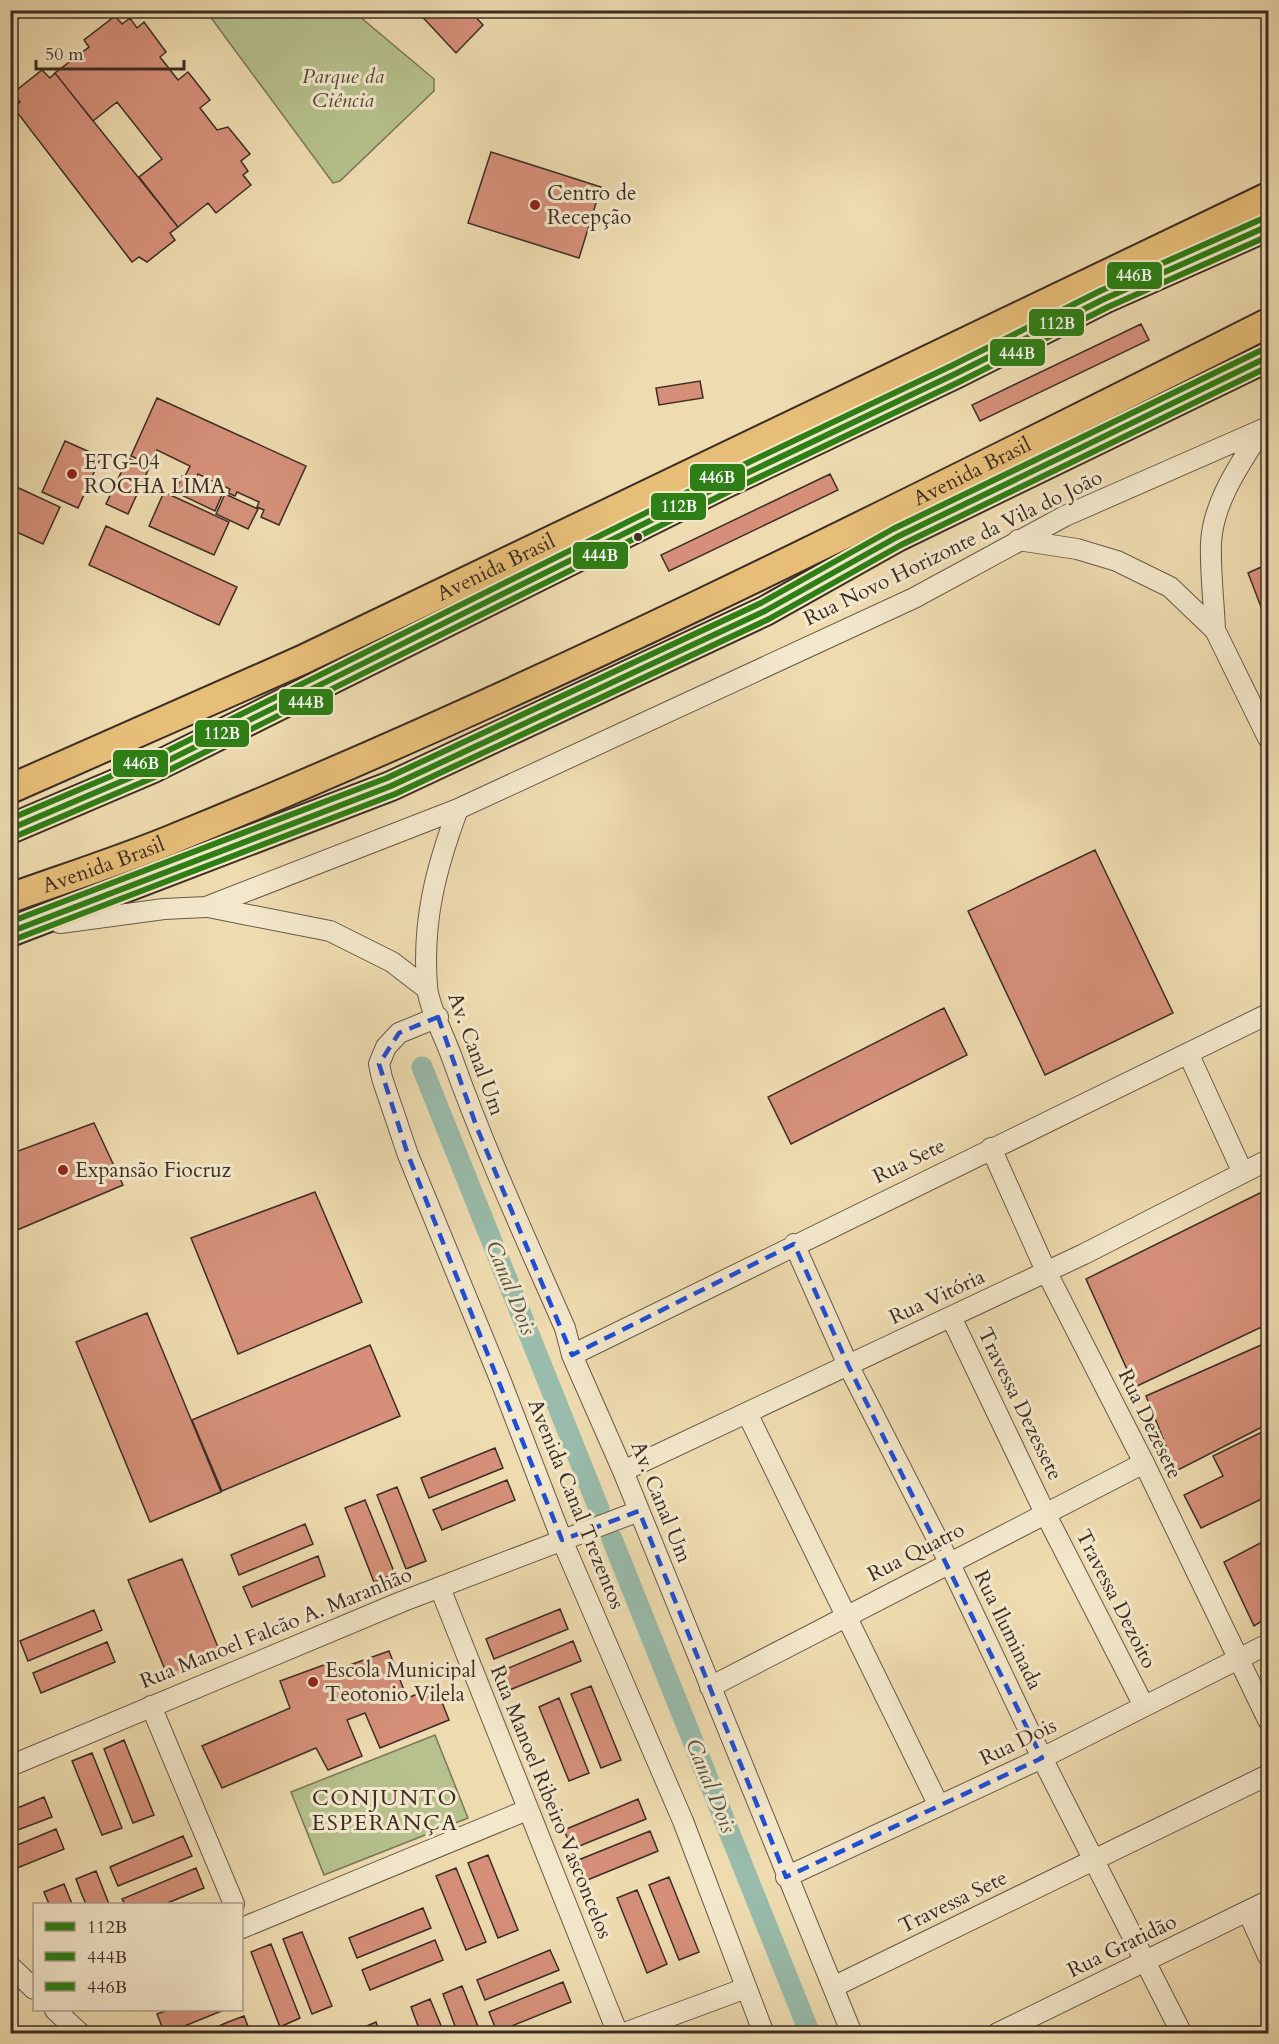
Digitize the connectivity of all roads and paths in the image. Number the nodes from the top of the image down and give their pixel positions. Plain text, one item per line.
1 (1269, 198) edge
2 (1269, 226) edge
3 (1269, 323) edge
4 (1269, 357) edge
5 (1265, 429) edge
6 (1018, 540) junction
7 (765, 611) junction
8 (1215, 630) junction
9 (592, 656) junction
10 (1269, 738) edge
11 (10, 789) edge
12 (458, 808) junction
13 (10, 829) edge
14 (10, 898) edge
15 (206, 907) junction
16 (13, 931) edge
17 (427, 989) junction
18 (1269, 1014) edge
19 (438, 1017) junction
20 (1188, 1053) junction
21 (991, 1148) junction
22 (1269, 1160) edge
23 (1243, 1173) junction
24 (794, 1244) junction
25 (1047, 1271) junction
26 (951, 1317) junction
27 (572, 1355) junction
28 (848, 1365) junction
29 (747, 1413) junction
30 (1144, 1463) junction
31 (623, 1471) junction
32 (639, 1511) junction
33 (1045, 1513) junction
34 (562, 1540) junction
35 (949, 1562) junction
36 (440, 1588) junction
37 (846, 1616) junction
38 (1269, 1644) edge
39 (1237, 1660) junction
40 (710, 1687) junction
41 (151, 1706) junction
42 (1144, 1706) junction
43 (1269, 1720) edge
44 (1042, 1758) junction
45 (10, 1766) edge
46 (1269, 1775) edge
47 (939, 1806) junction
48 (527, 1810) junction
49 (1094, 1859) junction
50 (786, 1877) junction
51 (1269, 1901) edge
52 (233, 1903) edge
53 (1248, 1912) junction
54 (243, 1926) edge
55 (1269, 1956) edge
56 (1145, 1961) junction
57 (10, 1966) edge
58 (833, 1987) junction
59 (33, 1988) edge
60 (746, 1988) junction
61 (56, 2011) edge
62 (1024, 2027) edge
63 (81, 2034) edge
64 (620, 2034) edge
65 (764, 2034) edge
66 (852, 2034) edge
67 (996, 2034) edge
68 (1182, 2034) edge

1 - 11 highway, Avenida Brasil
2 - 13 highway, Avenida Brasil
3 - 9 highway, Avenida Brasil
4 - 7 highway, Avenida Brasil
5 - 6 street, Rua Novo Horizonte da Vila do João
5 - 8 street
6 - 8 street
6 - 12 street, Rua Novo Horizonte da Vila do João
7 - 9 highway
7 - 16 highway, Avenida Brasil
8 - 10 street
9 - 14 highway, Avenida Brasil
12 - 15 street, Rua Novo Horizonte da Vila do João
12 - 17 street
15 - 16 street, Rua Novo Horizonte da Vila do João
15 - 17 street
17 - 19 street, Av. Canal Um
18 - 20 street, Rua Sete
19 - 27 street, Av. Canal Um
19 - 34 street, Avenida Canal Trezentos
20 - 21 street, Rua Sete
20 - 23 street
21 - 24 street, Rua Sete
21 - 25 street, Rua Dezesete
22 - 23 street, Rua Vitória
23 - 25 street, Rua Vitória
24 - 27 street, Rua Sete
24 - 28 street, Rua Iluminada
25 - 26 street, Rua Vitória
25 - 30 street, Rua Dezesete
26 - 28 street, Rua Vitória
26 - 33 street, Travessa Dezessete
27 - 31 street, Av. Canal Um
28 - 29 street, Rua Vitória
28 - 35 street, Rua Iluminada
29 - 31 street, Rua Vitória
29 - 37 street
30 - 33 street, Rua Quatro
30 - 39 street, Rua Dezesete
31 - 32 street, Av. Canal Um
32 - 34 street, Rua Manoel Falcão A. Maranhão
32 - 40 street, Av. Canal Um
33 - 35 street, Rua Quatro
33 - 42 street, Travessa Dezoito
34 - 36 street, Rua Manoel Falcão A. Maranhão
34 - 60 street, Avenida Canal Trezentos
35 - 37 street, Rua Quatro
35 - 44 street, Rua Iluminada
36 - 41 street, Rua Manoel Falcão A. Maranhão
36 - 48 street, Rua Manoel Ribeiro Vasconcelos
37 - 40 street, Rua Quatro
37 - 47 street
38 - 39 street, Rua Dois
39 - 42 street, Rua Dois
39 - 43 street, Rua Dezesete
40 - 50 street, Av. Canal Um
41 - 45 street, Rua Manoel Falcão A. Maranhão
41 - 52 street
42 - 44 street, Rua Dois
44 - 47 street, Rua Dois
44 - 49 street, Rua Iluminada
46 - 49 street, Travessa Sete
47 - 50 street, Rua Dois
48 - 54 street
48 - 64 street, Rua Manoel Ribeiro Vasconcelos
49 - 56 street, Rua Iluminada
49 - 58 street, Travessa Sete
50 - 58 street, Av. Canal Um
51 - 53 street, Rua Gratidão
53 - 55 street
53 - 56 street, Rua Gratidão
56 - 62 street, Rua Gratidão
56 - 68 street, Rua Iluminada
57 - 59 street
58 - 66 street, Av. Canal Um
60 - 64 street
60 - 65 street, Avenida Canal Trezentos
61 - 63 street
62 - 67 street, Rua Gratidão

